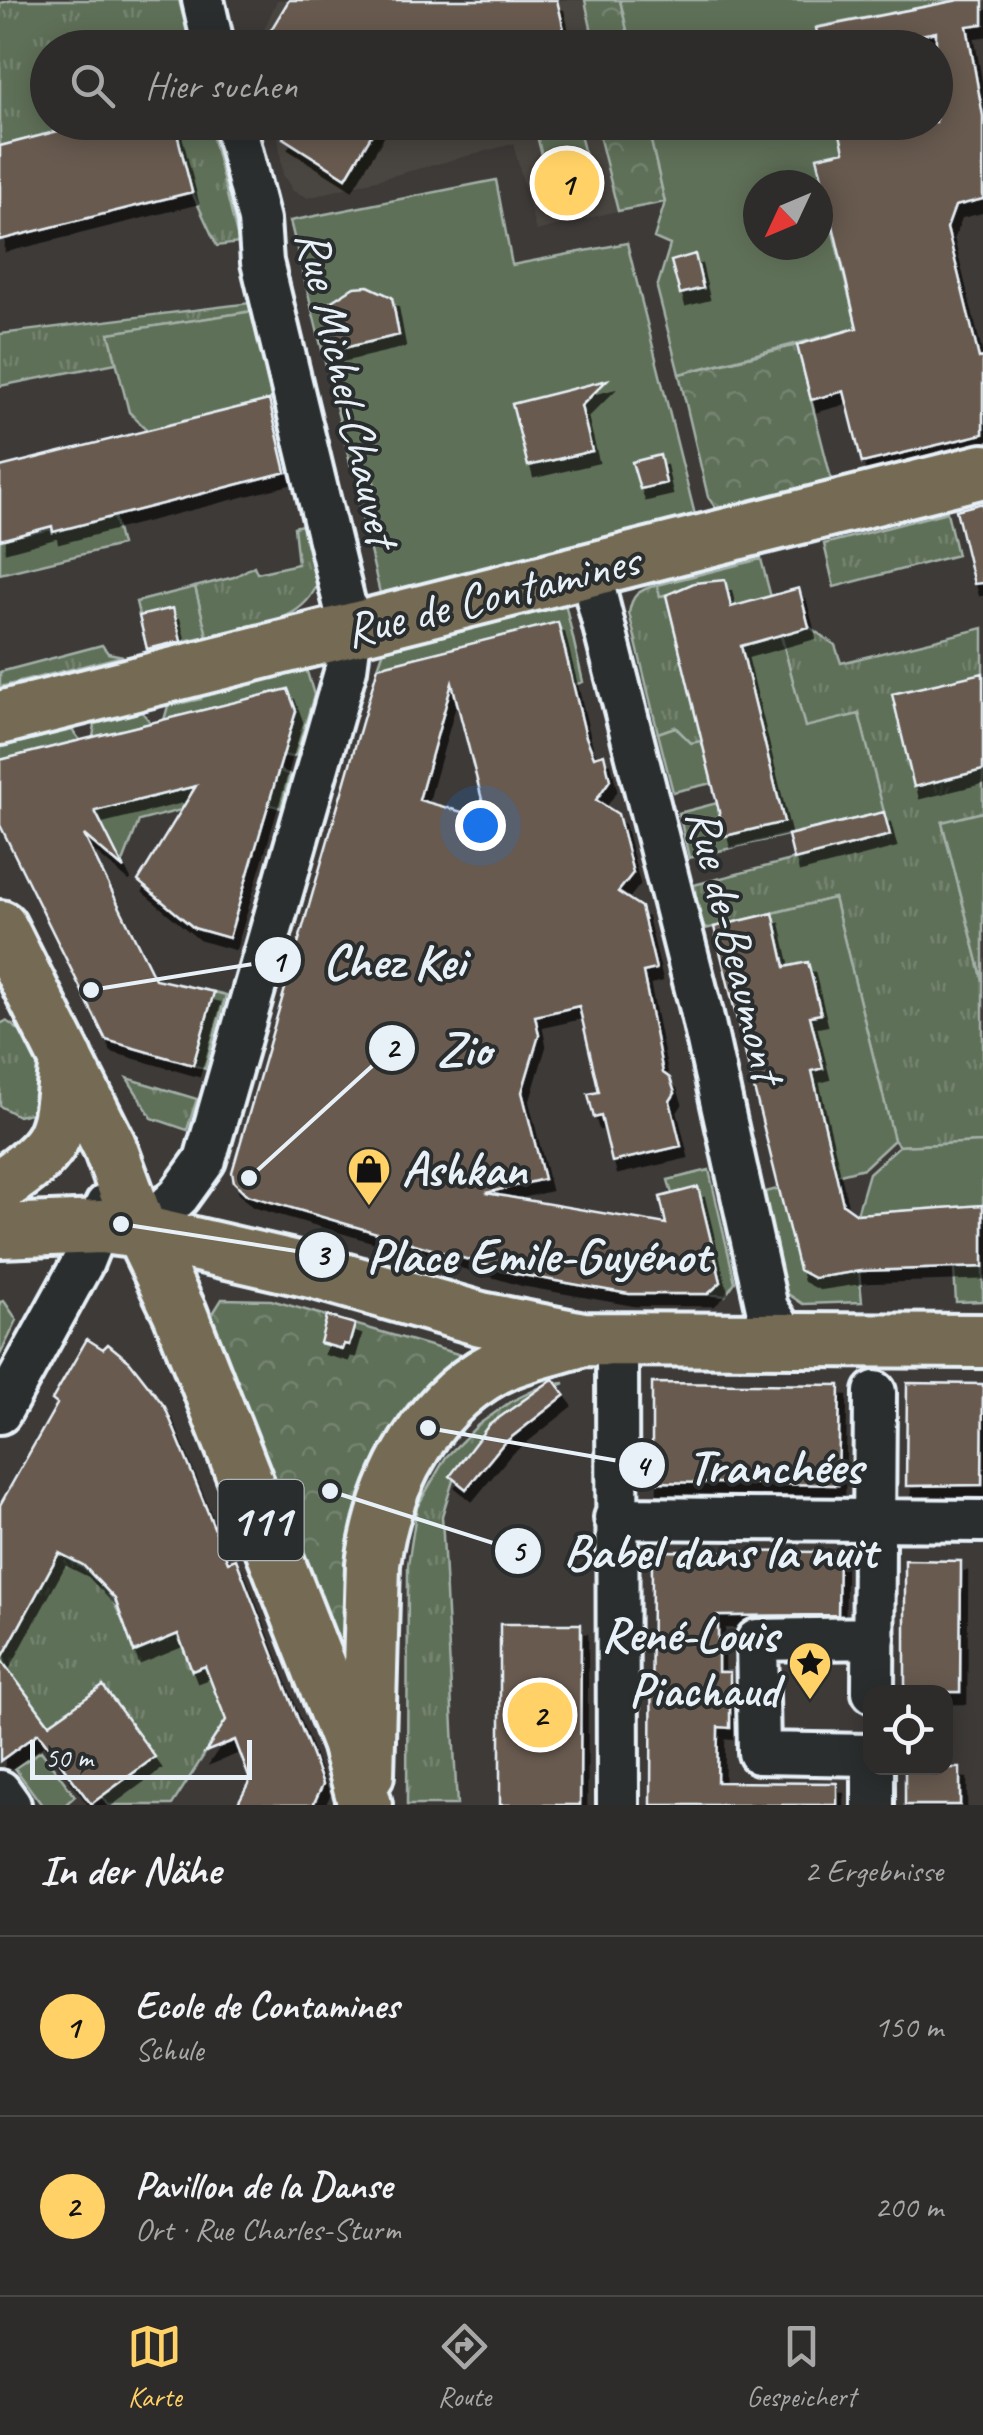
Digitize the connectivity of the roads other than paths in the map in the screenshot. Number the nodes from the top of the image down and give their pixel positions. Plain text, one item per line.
1 (203, 0) edge
2 (210, 30) edge
3 (239, 140) edge
4 (983, 471) edge
5 (590, 571) junction
6 (351, 631) junction
7 (0, 718) edge
8 (0, 927) edge
9 (63, 1052) junction
10 (0, 1186) edge
11 (119, 1229) junction
12 (0, 1231) edge
13 (787, 1338) junction
14 (600, 1339) junction
15 (983, 1342) edge
16 (875, 1392) dead end
17 (0, 1413) edge
18 (616, 1518) junction
19 (874, 1521) junction
20 (983, 1521) edge
21 (874, 1638) junction
22 (873, 1685) edge
23 (863, 1755) edge
24 (873, 1775) edge
25 (0, 1791) edge
26 (10, 1805) edge
27 (365, 1805) edge
28 (618, 1805) edge
29 (872, 1805) edge

1 - 2 street
3 - 6 street, Rue Michel-Chauvet
4 - 5 main road, Rue de Contamines
5 - 6 main road, Rue de Contamines
5 - 13 street, Rue de-Beaumont
6 - 7 main road, Rue de Contamines
6 - 11 street, Rue Michel-Chauvet
8 - 9 main road, 111
9 - 10 main road
9 - 11 main road, 111
11 - 12 main road
11 - 14 main road
11 - 17 street, Rue Michel-Chauvet
11 - 27 main road, 111
13 - 14 main road
13 - 15 main road
14 - 18 street
14 - 27 main road
16 - 19 street
18 - 19 street
18 - 28 street
19 - 20 street
19 - 21 street
21 - 22 street
21 - 23 street
24 - 29 street
25 - 26 street

